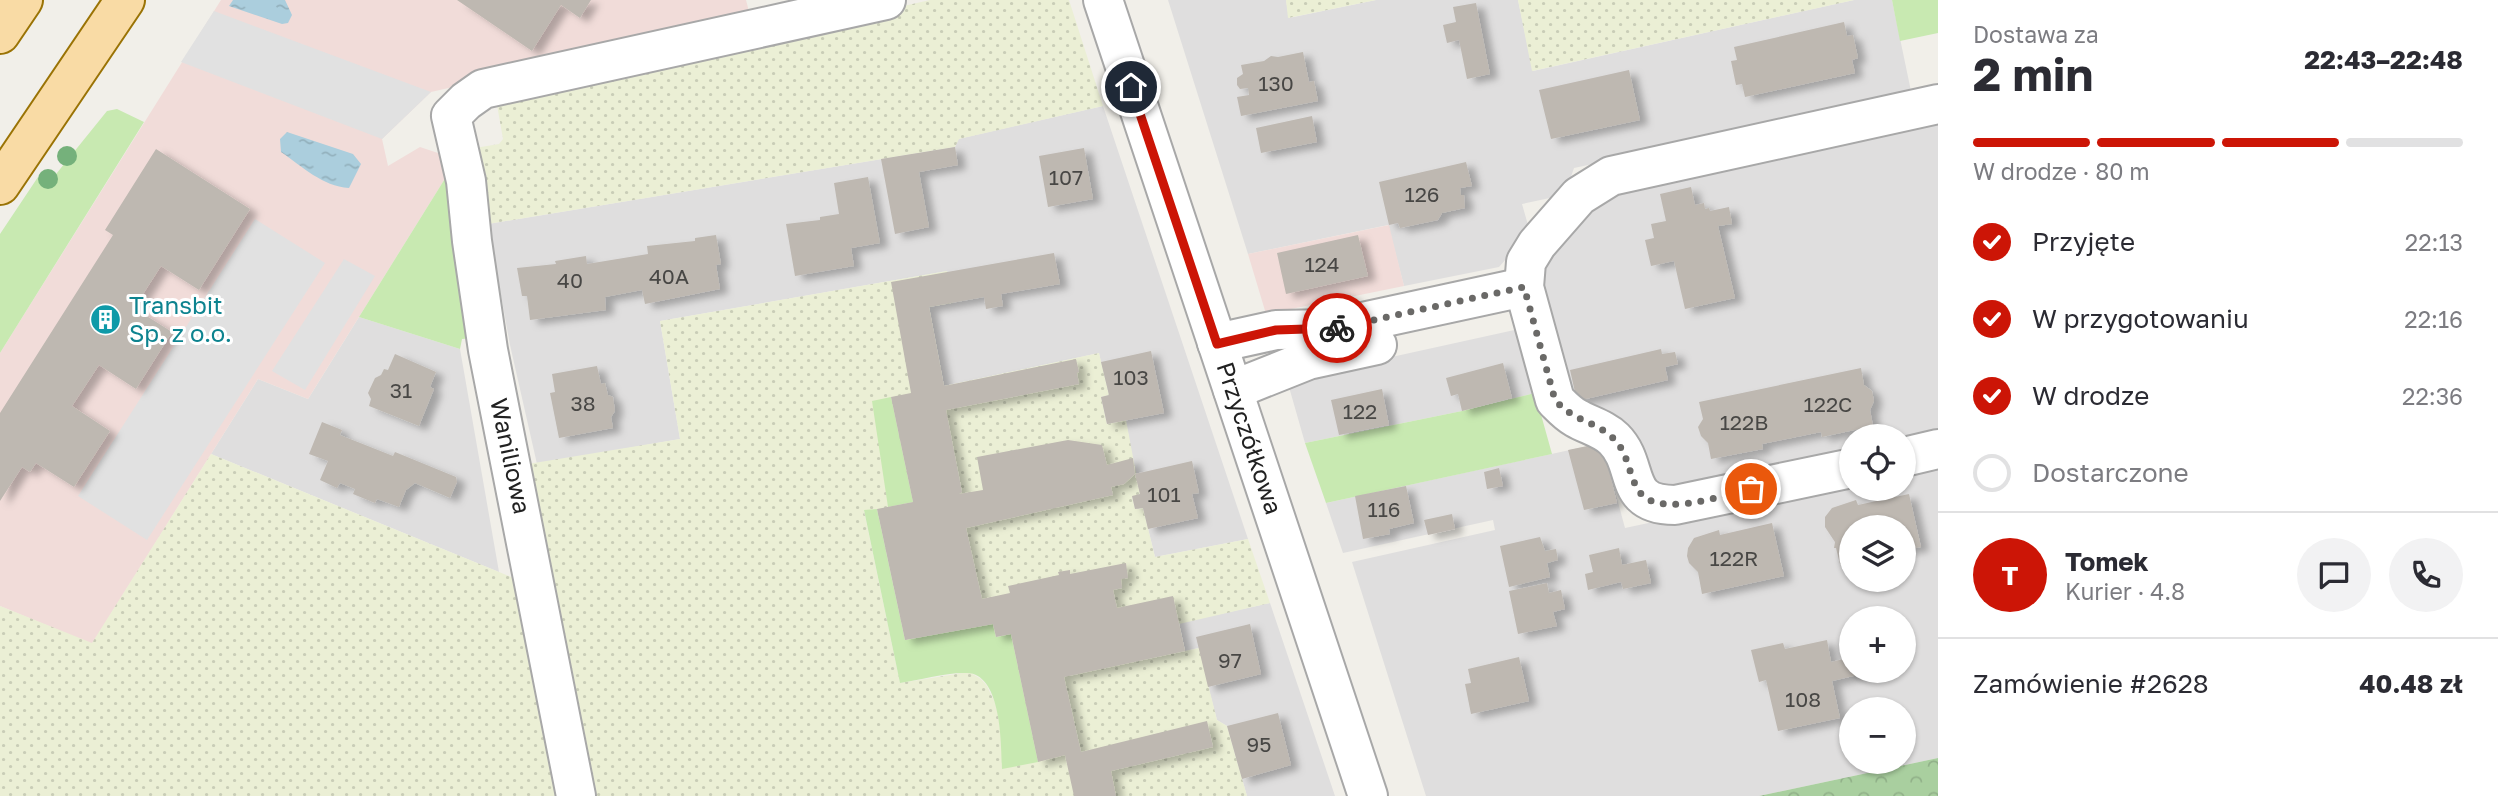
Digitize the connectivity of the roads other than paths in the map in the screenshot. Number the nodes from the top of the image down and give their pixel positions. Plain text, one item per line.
1 (23, 0) edge
2 (125, 0) edge
3 (886, 0) edge
4 (1103, 0) edge
5 (0, 34) edge
6 (1938, 104) edge
7 (0, 185) edge
8 (1528, 300) junction
9 (1217, 344) junction
10 (1233, 390) junction
11 (1938, 449) edge
12 (1916, 454) edge
13 (1839, 471) edge
14 (576, 796) edge
15 (1368, 796) edge

1 - 5 main road
2 - 7 main road
3 - 14 street, Waniliowa
4 - 9 street, Przyczółkowa
6 - 8 street
8 - 9 street
8 - 10 street
8 - 13 street
9 - 10 street, Przyczółkowa
10 - 15 street, Przyczółkowa
11 - 12 street

